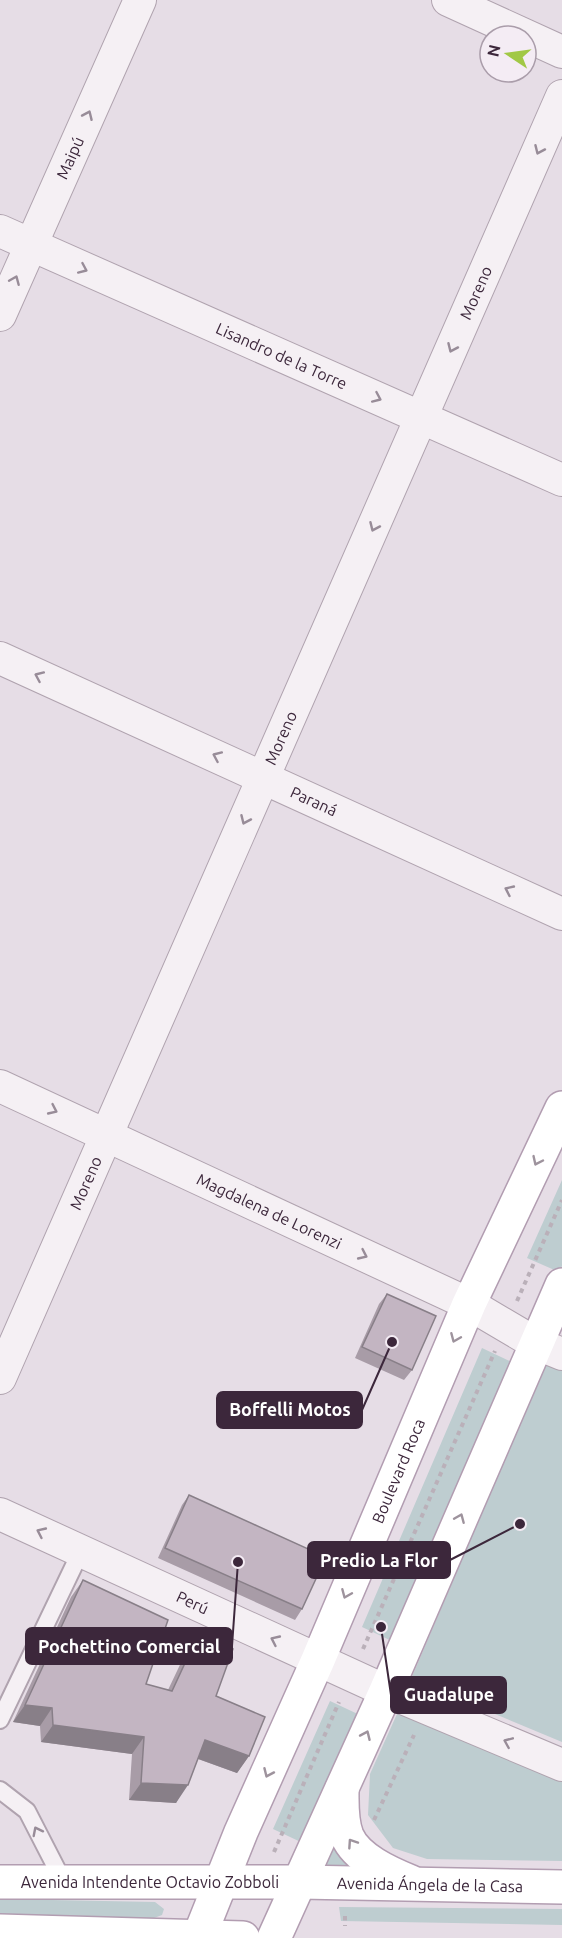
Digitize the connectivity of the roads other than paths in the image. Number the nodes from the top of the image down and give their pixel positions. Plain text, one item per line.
1 (140, 0) edge
2 (448, 0) edge
3 (562, 52) edge
4 (562, 96) edge
5 (0, 231) edge
6 (30, 245) junction
7 (0, 315) edge
8 (421, 418) junction
9 (562, 480) edge
10 (0, 658) edge
11 (263, 777) junction
12 (562, 914) edge
13 (0, 1086) edge
14 (562, 1108) edge
15 (107, 1135) junction
16 (562, 1285) edge
17 (469, 1304) junction
18 (549, 1348) edge
19 (0, 1378) edge
20 (0, 1514) edge
21 (81, 1551) junction
22 (318, 1660) junction
23 (386, 1691) junction
24 (0, 1720) edge
25 (562, 1765) edge
26 (342, 1789) junction
27 (0, 1790) edge
28 (63, 1881) junction
29 (0, 1882) edge
30 (222, 1882) junction
31 (300, 1882) junction
32 (418, 1886) junction
33 (562, 1887) edge
34 (0, 1931) edge
35 (199, 1937) edge
36 (243, 1938) edge
37 (274, 1938) edge

6 -> 1 street, Maipú
2 - 3 street
4 -> 8 street, Moreno
5 - 6 street, Lisandro de la Torre
7 -> 6 street, Maipú
6 -> 8 street, Lisandro de la Torre
8 - 9 street, Lisandro de la Torre
8 -> 11 street, Moreno
11 -> 10 street, Paraná
12 -> 11 street, Paraná
11 -> 15 street, Moreno
13 -> 15 street, Magdalena de Lorenzi
14 -> 17 main road, Boulevard Roca
15 -> 17 street, Magdalena de Lorenzi
15 - 19 street, Moreno
16 - 18 main road
17 - 18 street, Magdalena de Lorenzi
17 -> 22 main road, Boulevard Roca
23 -> 18 main road
21 -> 20 street, Perú
22 -> 21 street, Perú
21 - 24 lane
22 - 23 street, Perú
22 -> 30 main road, Boulevard Roca
25 -> 23 street, Perú
26 -> 23 main road
26 - 31 main road
32 -> 26 main road
28 -> 27 lane
28 - 29 main road, Avenida Intendente Octavio Zobboli
28 - 30 main road, Avenida Intendente Octavio Zobboli
30 - 31 main road, Avenida Intendente Octavio Zobboli
30 - 35 main road, Boulevard Roca
31 - 32 main road, Avenida Ángela de la Casa
31 - 37 main road
32 - 33 main road, Avenida Ángela de la Casa
34 - 35 main road
35 - 36 main road

